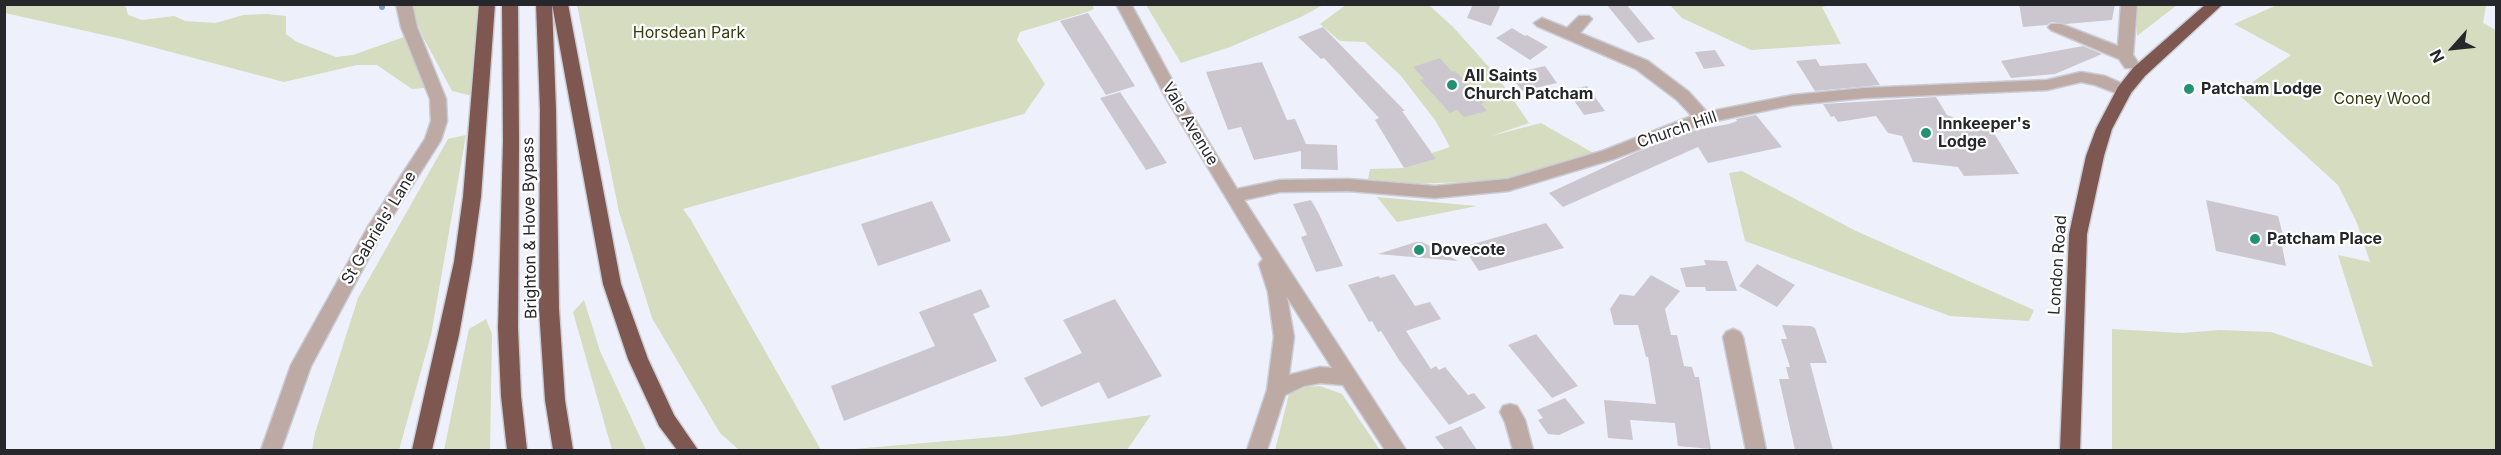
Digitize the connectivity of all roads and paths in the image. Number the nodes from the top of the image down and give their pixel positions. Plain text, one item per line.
1 (404, 4) edge
2 (487, 4) edge
3 (510, 4) edge
4 (544, 4) edge
5 (560, 4) edge
6 (1123, 4) edge
7 (2129, 4) edge
8 (2216, 4) edge
9 (1584, 19) dead end
10 (1542, 23) dead end
11 (2056, 27) dead end
12 (1570, 34) junction
13 (2125, 55) junction
14 (2139, 72) junction
15 (2124, 91) junction
16 (1703, 118) junction
17 (1232, 196) junction
18 (1261, 242) junction
19 (1733, 337) dead end
20 (1347, 377) junction
21 (1277, 390) junction
22 (1510, 412) dead end
23 (266, 450) edge
24 (422, 450) edge
25 (517, 450) edge
26 (563, 450) edge
27 (687, 450) edge
28 (1257, 450) edge
29 (1396, 450) edge
30 (1523, 450) edge
31 (1756, 450) edge
32 (2070, 450) edge

1 - 23 street, St Gabriels' Lane
2 - 24 highway
3 - 25 highway, Brighton & Hove Bypass
4 - 26 highway, Brighton & Hove Bypass
5 - 27 highway
6 - 17 street, Vale Avenue
7 - 13 street
8 - 14 highway, London Road
9 - 12 street
10 - 12 street
11 - 13 street
12 - 16 street
13 - 14 street
14 - 15 highway, London Road
15 - 16 street, Church Hill
15 - 32 highway, London Road
16 - 17 street, Church Hill
17 - 18 street, Vale Avenue
18 - 20 street, Vale Avenue
18 - 21 street, Vale Avenue
19 - 31 street
20 - 21 street
20 - 29 street, Vale Avenue
21 - 28 street, Vale Avenue
22 - 30 street

